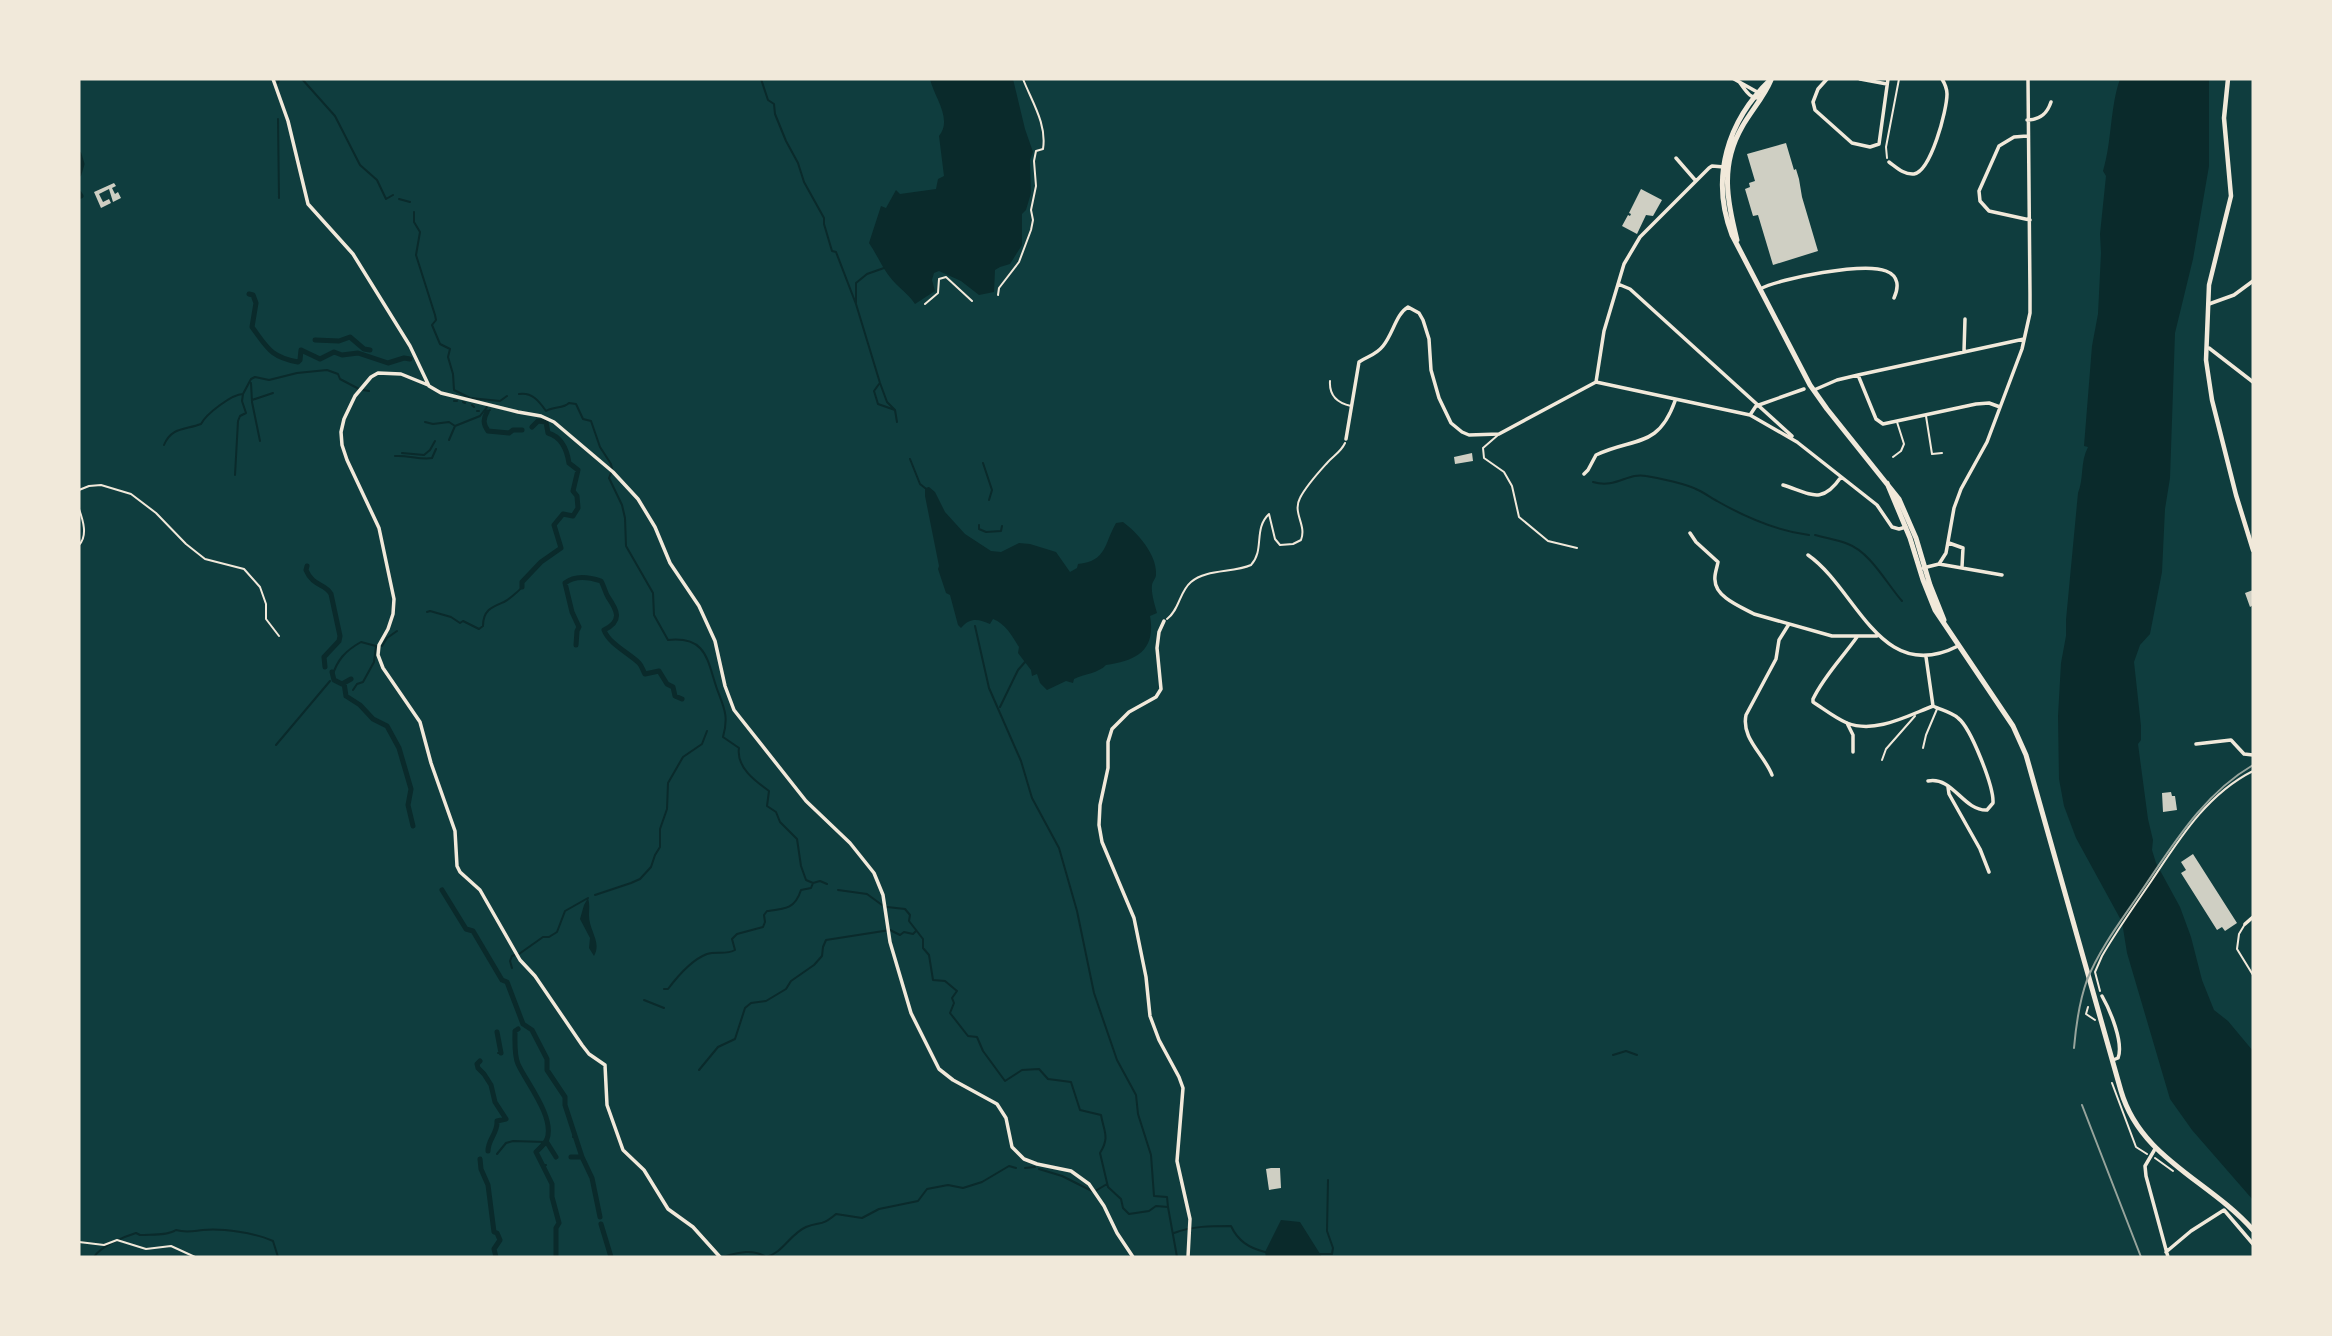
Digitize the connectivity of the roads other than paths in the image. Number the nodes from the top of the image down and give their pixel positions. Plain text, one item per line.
1 (273, 79) edge
2 (1734, 79) edge
3 (1772, 79) edge
4 (1827, 79) edge
5 (1860, 79) edge
6 (1942, 79) edge
7 (2028, 79) edge
8 (2228, 79) edge
9 (1888, 81) edge
10 (1758, 96) junction
11 (2051, 102) dead end
12 (2027, 120) junction
13 (2027, 136) junction
14 (1676, 158) dead end
15 (1889, 162) road end
16 (1725, 167) junction
17 (1696, 181) junction
18 (2030, 220) junction
19 (2253, 281) edge
20 (1618, 284) junction
21 (1760, 289) junction
22 (1894, 298) dead end
23 (2207, 305) junction
24 (1965, 318) dead end
25 (2024, 339) junction
26 (2208, 349) junction
27 (1964, 352) junction
28 (1858, 375) junction
29 (1330, 381) dead end
30 (1595, 382) junction
31 (2253, 382) edge
32 (429, 386) junction
33 (1804, 389) dead end
34 (1814, 390) junction
35 (1675, 401) junction
36 (1352, 406) junction
37 (1756, 406) junction
38 (2000, 407) junction
39 (1750, 415) junction
40 (1926, 415) junction
41 (1897, 422) junction
42 (1499, 434) junction
43 (1346, 439) road end
44 (1797, 442) junction
45 (1942, 453) dead end
46 (1893, 457) dead end
47 (1584, 474) dead end
48 (1841, 477) junction
49 (1783, 485) dead end
50 (1908, 526) junction
51 (1690, 533) dead end
52 (1949, 543) junction
53 (1577, 548) dead end
54 (2253, 550) edge
55 (1808, 555) dead end
56 (1939, 564) junction
57 (1962, 567) junction
58 (1922, 569) junction
59 (2002, 575) dead end
60 (1164, 621) road end
61 (1789, 625) junction
62 (1877, 636) junction
63 (1857, 637) junction
64 (1958, 646) junction
65 (1926, 657) junction
66 (1935, 707) junction
67 (1917, 712) junction
68 (1844, 721) junction
69 (2196, 744) dead end
70 (1923, 748) dead end
71 (1853, 752) dead end
72 (2253, 755) edge
73 (1882, 760) dead end
74 (1772, 775) dead end
75 (1928, 781) dead end
76 (1948, 785) junction
77 (1989, 872) dead end
78 (2253, 918) edge
79 (2245, 924) joint
80 (2253, 975) edge
81 (2102, 996) road end
82 (2113, 1060) junction
83 (2155, 1149) junction
84 (2253, 1230) edge
85 (2253, 1244) edge
86 (2167, 1255) edge
87 (720, 1257) edge
88 (1133, 1257) edge
89 (1188, 1257) edge

1 - 32 street
2 - 10 street
3 - 10 main road
4 - 9 street
5 - 9 street
6 - 15 street
7 - 12 street
8 - 23 main road
10 - 16 main road
11 - 12 street
12 - 13 street
13 - 18 street
13 - 18 street
14 - 17 street
16 - 17 street
16 - 21 main road
17 - 20 street
18 - 25 street
19 - 23 street
20 - 30 street
20 - 37 street
21 - 22 street
21 - 34 main road
23 - 26 main road
24 - 27 street
25 - 27 street
25 - 38 street
26 - 31 street
26 - 54 main road
27 - 28 street
28 - 34 street
28 - 41 street
29 - 36 lane
30 - 35 street
30 - 42 street
32 - 87 street
32 - 88 street
33 - 37 street
34 - 50 main road
35 - 39 street
35 - 47 street
36 - 42 street
36 - 43 street
37 - 39 street
37 - 44 street
38 - 40 street
38 - 52 street
39 - 44 street
40 - 41 street
40 - 45 lane
41 - 46 lane
42 - 53 lane
44 - 48 street
48 - 49 street
48 - 50 street
50 - 58 main road
51 - 61 street
52 - 56 street
52 - 57 street
55 - 62 street
56 - 57 street
56 - 58 street
57 - 59 street
58 - 64 main road
60 - 89 street
61 - 63 street
61 - 74 street
62 - 63 street
62 - 65 street
63 - 68 street
64 - 65 street
64 - 82 main road
65 - 66 street
66 - 67 street
66 - 70 lane
66 - 76 street
67 - 68 street
67 - 73 lane
68 - 71 street
69 - 72 street
75 - 76 street
76 - 77 street
78 - 79 street
79 - 80 lane
81 - 82 street
82 - 83 main road
83 - 84 main road
83 - 86 street
85 - 86 street

